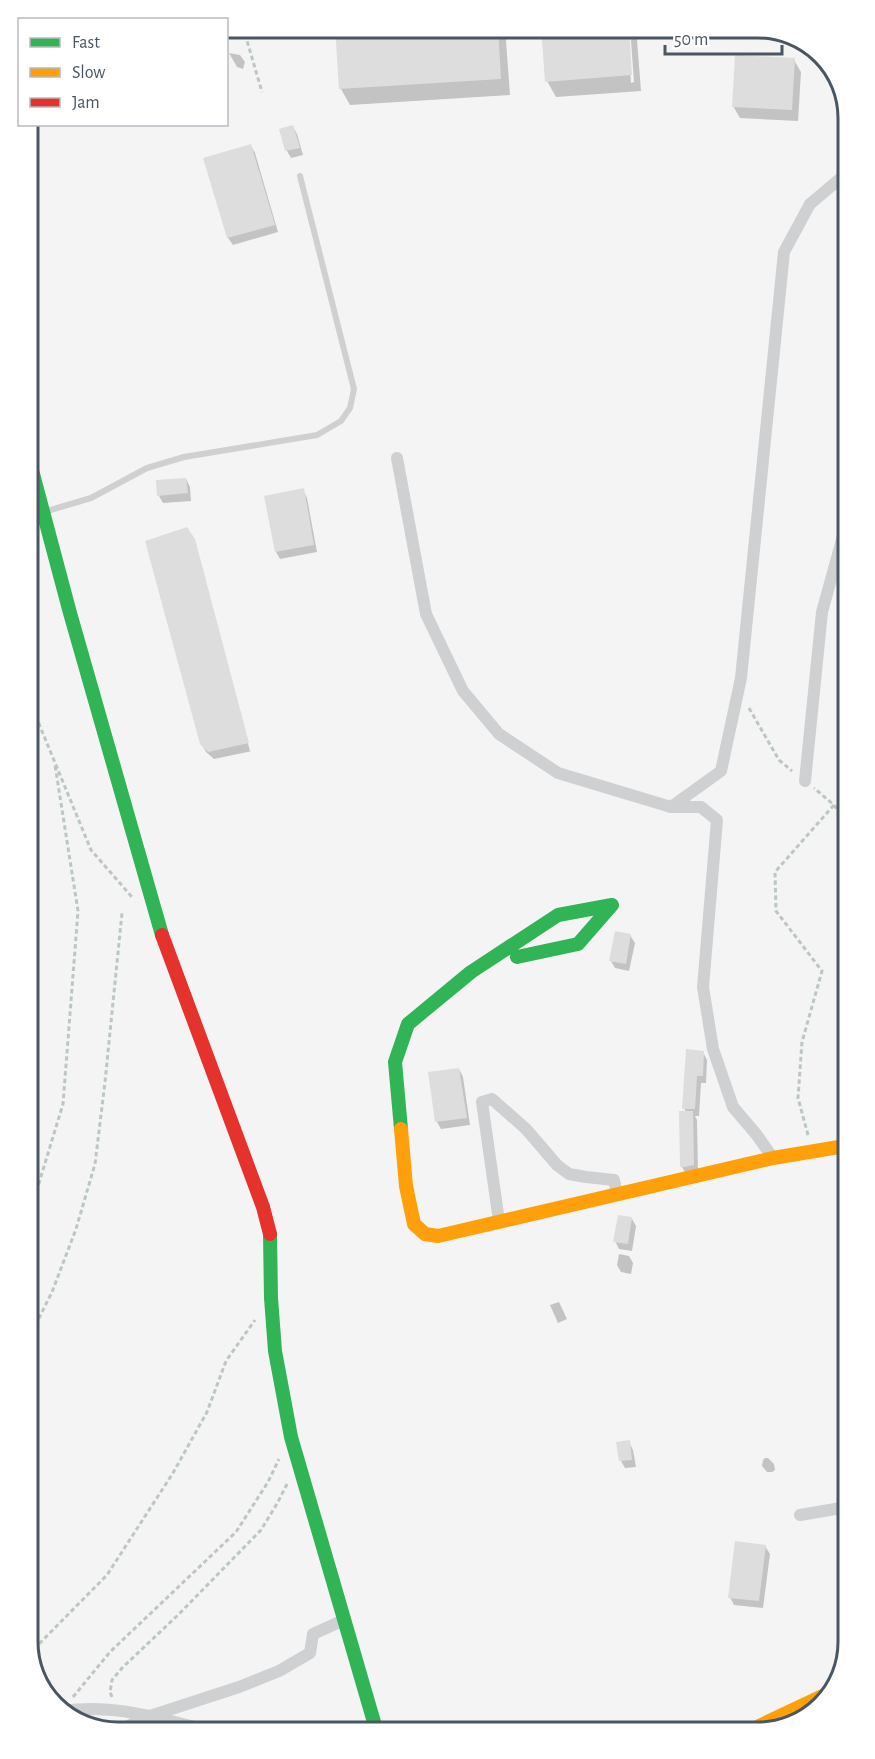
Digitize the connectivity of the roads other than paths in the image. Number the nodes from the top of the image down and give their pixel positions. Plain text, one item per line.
1 (300, 176) dead end
2 (838, 180) edge
3 (397, 458) dead end
4 (38, 493) edge
5 (43, 512) junction
6 (838, 554) edge
7 (805, 781) road end
8 (671, 807) junction
9 (517, 957) dead end
10 (838, 1147) edge
11 (773, 1158) junction
12 (616, 1194) junction
13 (499, 1221) junction
14 (838, 1509) edge
15 (800, 1515) dead end
16 (344, 1620) junction
17 (810, 1702) edge
18 (72, 1707) edge
19 (150, 1716) junction
20 (771, 1720) edge
21 (139, 1721) edge
22 (170, 1721) edge
23 (374, 1721) edge

1 - 5 lane
2 - 8 street
3 - 8 street
4 - 5 street
5 - 16 street
6 - 7 street
8 - 11 street
9 - 13 street
10 - 11 street
11 - 12 street
12 - 13 street
12 - 13 street
14 - 15 street
16 - 19 street
16 - 23 street
17 - 20 street
18 - 19 street
19 - 21 street
19 - 22 street

